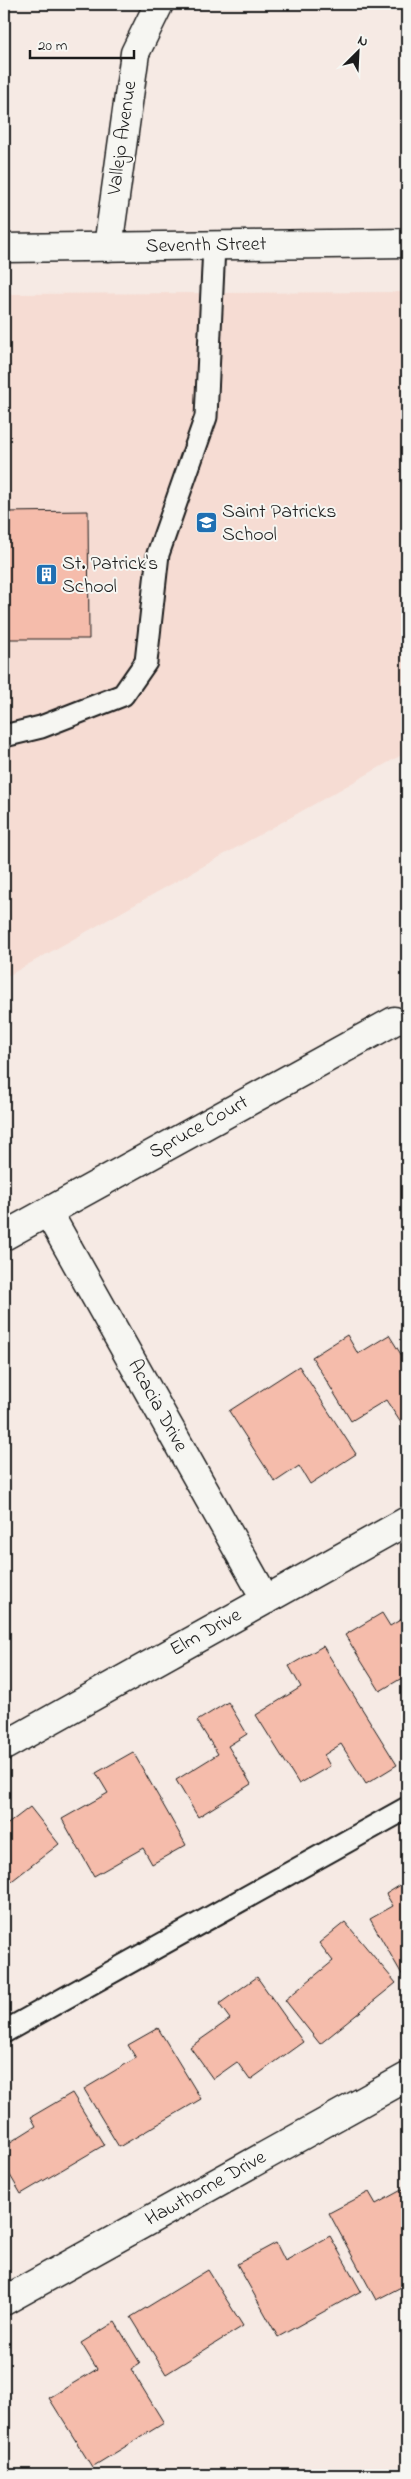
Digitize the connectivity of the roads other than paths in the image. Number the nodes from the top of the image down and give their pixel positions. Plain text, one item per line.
1 (159, 4) edge
2 (407, 243) edge
3 (214, 246) junction
4 (108, 247) junction
5 (4, 248) edge
6 (4, 736) edge
7 (394, 1021) dead end
8 (48, 1212) junction
9 (4, 1236) edge
10 (407, 1521) edge
11 (266, 1600) junction
12 (4, 1746) edge
13 (407, 1808) edge
14 (4, 2032) edge
15 (407, 2077) edge
16 (4, 2301) edge

1 - 4 street, Vallejo Avenue
2 - 3 street, Seventh Street
3 - 4 street, Seventh Street
3 - 6 lane
4 - 5 street, Seventh Street
7 - 8 street, Spruce Court
8 - 9 street, Spruce Court
8 - 11 street, Acacia Drive
10 - 11 street, Elm Drive
11 - 12 street, Elm Drive
13 - 14 lane
15 - 16 street, Hawthorne Drive

